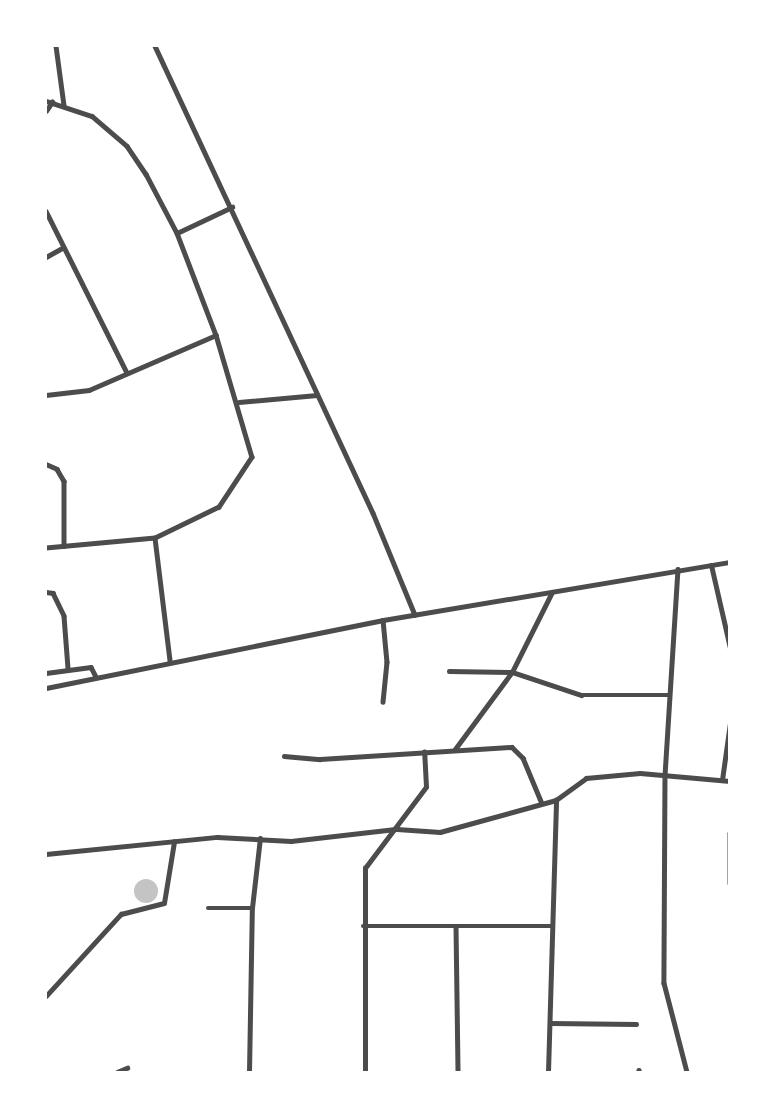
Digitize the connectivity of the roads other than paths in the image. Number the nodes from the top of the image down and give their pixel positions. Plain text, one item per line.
1 (56, 46) edge
2 (155, 46) edge
3 (49, 102) edge
4 (64, 105) junction
5 (46, 111) edge
6 (232, 207) junction
7 (46, 211) edge
8 (177, 233) junction
9 (62, 248) junction
10 (46, 257) edge
11 (216, 335) junction
12 (127, 373) junction
13 (317, 395) junction
14 (46, 396) edge
15 (239, 402) junction
16 (46, 464) edge
17 (155, 538) junction
18 (64, 546) junction
19 (46, 548) edge
20 (730, 562) edge
21 (711, 565) junction
22 (678, 569) junction
23 (46, 592) edge
24 (552, 592) junction
25 (415, 615) junction
26 (383, 620) junction
27 (730, 648) edge
28 (170, 661) junction
29 (68, 667) junction
30 (449, 671) dead end
31 (512, 672) junction
32 (46, 673) edge
33 (96, 677) junction
34 (46, 688) edge
35 (669, 695) junction
36 (383, 702) dead end
37 (730, 723) edge
38 (454, 750) junction
39 (424, 752) junction
40 (284, 756) dead end
41 (665, 774) junction
42 (722, 780) junction
43 (730, 781) edge
44 (556, 800) junction
45 (541, 801) junction
46 (397, 830) junction
47 (730, 833) edge
48 (260, 838) junction
49 (174, 842) junction
50 (46, 854) edge
51 (730, 883) edge
52 (208, 908) dead end
53 (252, 908) junction
54 (363, 926) junction
55 (456, 926) junction
56 (553, 926) junction
57 (46, 996) edge
58 (550, 1023) junction
59 (636, 1024) dead end
60 (127, 1068) dead end
61 (117, 1073) edge
62 (249, 1073) edge
63 (365, 1073) edge
64 (458, 1073) edge
65 (548, 1073) edge
66 (687, 1073) edge

1 - 4 street
2 - 6 street
3 - 4 street
3 - 5 street
4 - 8 street
6 - 8 street
6 - 13 street
7 - 9 street
8 - 11 street
9 - 10 street
9 - 12 street
11 - 12 street
11 - 15 street
12 - 14 street
13 - 15 street
13 - 25 street
15 - 17 street
16 - 18 street
17 - 18 street
17 - 28 street
18 - 19 street
20 - 21 street
21 - 22 street
21 - 27 street
22 - 24 street
22 - 35 street
23 - 29 street
24 - 25 street
24 - 31 street
25 - 26 street
26 - 28 street
26 - 36 street
28 - 33 street
29 - 32 street
29 - 33 street
30 - 31 street
31 - 35 street
31 - 38 street
33 - 34 street
35 - 41 street
37 - 42 street
38 - 39 street
38 - 45 street
39 - 40 street
39 - 46 street
41 - 42 street
41 - 44 street
41 - 66 street
42 - 43 street
44 - 45 street
44 - 56 street
45 - 46 street
46 - 48 street
46 - 54 street
47 - 51 street
48 - 49 street
48 - 53 street
49 - 50 street
49 - 57 street
52 - 53 street
53 - 62 street
54 - 55 street
54 - 63 street
55 - 56 street
55 - 64 street
56 - 58 street
58 - 59 street
58 - 65 street
60 - 61 street

